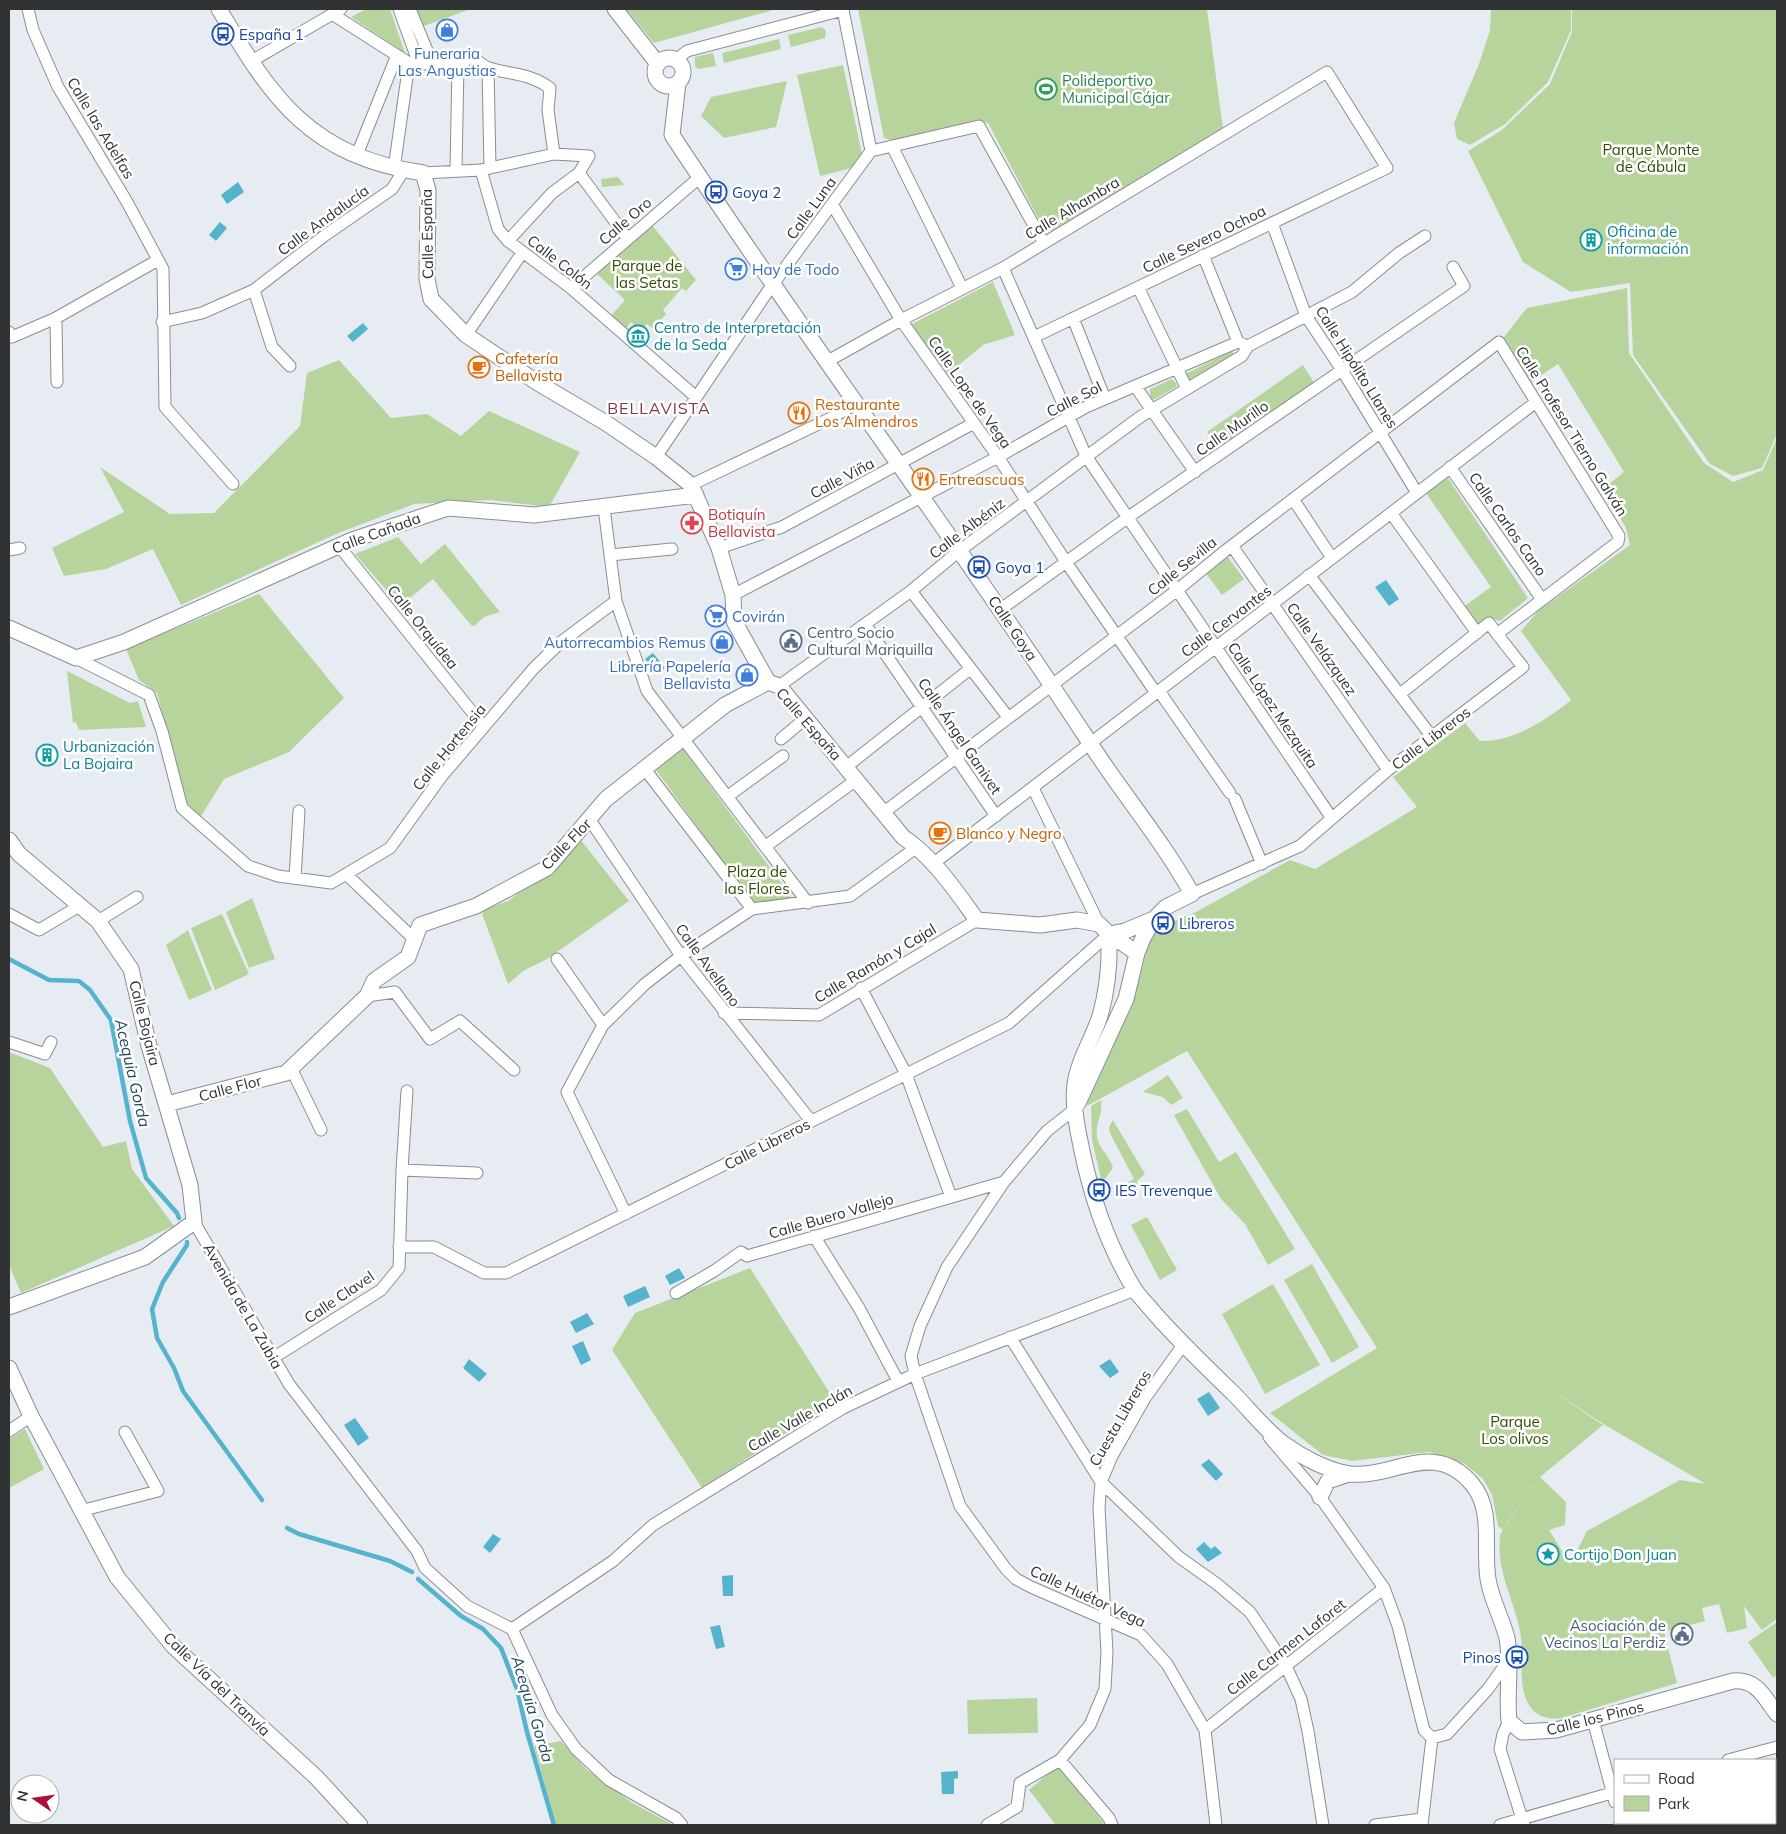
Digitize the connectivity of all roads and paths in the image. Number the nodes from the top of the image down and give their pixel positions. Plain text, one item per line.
1 (28, 9) edge
2 (219, 9) edge
3 (399, 9) edge
4 (410, 9) edge
5 (614, 9) edge
6 (331, 12) edge
7 (397, 55) junction
8 (676, 60) junction
9 (250, 62) junction
10 (414, 63) junction
11 (658, 64) junction
12 (433, 65) junction
13 (458, 65) junction
14 (488, 68) junction
15 (678, 83) junction
16 (892, 146) junction
17 (871, 151) junction
18 (554, 154) junction
19 (356, 157) junction
20 (1387, 168) joint
21 (485, 169) junction
22 (399, 170) junction
23 (456, 170) junction
24 (424, 173) junction
25 (579, 173) junction
26 (700, 177) junction
27 (832, 204) junction
28 (1272, 223) junction
29 (1425, 236) dead end
30 (628, 239) junction
31 (508, 241) junction
32 (1043, 242) junction
33 (522, 254) junction
34 (1203, 255) junction
35 (158, 260) junction
36 (1453, 267) dead end
37 (1003, 268) junction
38 (773, 285) junction
39 (1138, 287) junction
40 (571, 288) junction
41 (962, 288) junction
42 (254, 290) junction
43 (1306, 316) junction
44 (56, 318) junction
45 (1073, 318) junction
46 (901, 320) junction
47 (162, 322) junction
48 (9, 332) edge
49 (466, 334) junction
50 (1034, 337) junction
51 (1499, 342) joint
52 (1243, 344) junction
53 (828, 361) junction
54 (290, 366) dead end
55 (1176, 368) junction
56 (1342, 370) junction
57 (57, 382) dead end
58 (1135, 386) junction
59 (1187, 389) junction
60 (696, 397) junction
61 (1105, 398) junction
62 (1536, 402) junction
63 (857, 403) junction
64 (1153, 409) junction
65 (1068, 417) junction
66 (974, 423) junction
67 (1381, 433) junction
68 (1086, 456) junction
69 (656, 457) junction
70 (998, 457) junction
71 (899, 465) junction
72 (1450, 468) junction
73 (1195, 472) junction
74 (233, 484) dead end
75 (693, 490) junction
76 (1417, 493) junction
77 (921, 497) junction
78 (1293, 500) junction
79 (1028, 502) junction
80 (604, 508) junction
81 (1391, 513) junction
82 (1127, 518) junction
83 (339, 546) junction
84 (1232, 546) junction
85 (719, 548) junction
86 (672, 549) dead end
87 (960, 551) junction
88 (610, 555) junction
89 (1332, 558) junction
90 (1066, 562) junction
91 (1310, 575) junction
92 (911, 591) junction
93 (1176, 591) junction
94 (733, 595) junction
95 (1541, 598) junction
96 (616, 602) junction
97 (1272, 604) junction
98 (1001, 609) junction
99 (865, 624) junction
100 (9, 628) edge
101 (1477, 633) junction
102 (1497, 634) junction
103 (1117, 636) junction
104 (1216, 647) junction
105 (76, 658) junction
106 (970, 668) junction
107 (774, 684) junction
108 (1051, 684) junction
109 (1157, 692) junction
110 (1400, 694) junction
111 (922, 706) junction
112 (1008, 717) junction
113 (806, 718) junction
114 (484, 727) junction
115 (684, 737) junction
116 (1432, 737) junction
117 (781, 739) dead end
118 (1090, 744) junction
119 (782, 756) dead end
120 (956, 756) junction
121 (846, 767) junction
122 (644, 768) junction
123 (1388, 770) junction
124 (856, 780) junction
125 (1033, 788) junction
126 (728, 796) junction
127 (299, 811) dead end
128 (883, 812) junction
129 (996, 816) junction
130 (1331, 817) junction
131 (590, 820) junction
132 (9, 840) edge
133 (766, 846) junction
134 (918, 847) junction
135 (934, 863) junction
136 (1262, 864) junction
137 (346, 874) junction
138 (295, 878) junction
139 (1192, 894) junction
140 (137, 897) dead end
141 (808, 903) junction
142 (81, 905) junction
143 (1166, 907) junction
144 (752, 909) junction
145 (9, 914) edge
146 (1154, 919) junction
147 (977, 920) junction
148 (98, 921) junction
149 (1104, 929) junction
150 (415, 940) junction
151 (1137, 953) junction
152 (681, 956) junction
153 (557, 959) dead end
154 (860, 988) junction
155 (367, 996) junction
156 (724, 1013) junction
157 (603, 1025) junction
158 (9, 1042) edge
159 (51, 1042) dead end
160 (291, 1068) junction
161 (514, 1070) dead end
162 (906, 1074) junction
163 (407, 1091) dead end
164 (167, 1104) junction
165 (1076, 1109) junction
166 (811, 1122) junction
167 (321, 1130) dead end
168 (402, 1170) junction
169 (477, 1173) dead end
170 (1004, 1182) junction
171 (951, 1197) junction
172 (626, 1214) junction
173 (194, 1222) junction
174 (814, 1236) junction
175 (399, 1247) junction
176 (1135, 1290) junction
177 (676, 1293) dead end
178 (9, 1307) edge
179 (1010, 1337) junction
180 (1183, 1345) junction
181 (273, 1358) junction
182 (9, 1368) edge
183 (915, 1374) junction
184 (898, 1380) junction
185 (31, 1416) junction
186 (1257, 1421) junction
187 (9, 1431) edge
188 (125, 1432) dead end
189 (1350, 1474) junction
190 (1101, 1482) junction
191 (1320, 1497) junction
192 (80, 1511) junction
193 (1384, 1588) junction
194 (1106, 1620) junction
195 (512, 1630) junction
196 (1510, 1658) junction
197 (1286, 1666) junction
198 (1777, 1714) edge
199 (1593, 1720) junction
200 (1508, 1721) junction
201 (1205, 1730) junction
202 (1432, 1738) junction
203 (1777, 1747) edge
204 (1732, 1759) edge
205 (1060, 1760) junction
206 (1614, 1795) edge
207 (1522, 1821) edge
208 (1422, 1822) edge
209 (360, 1825) edge
210 (682, 1825) edge
211 (987, 1825) edge
212 (1112, 1825) edge
213 (1216, 1825) edge
214 (1323, 1825) edge
215 (1375, 1825) edge
216 (1500, 1825) edge

1 - 35 street, Calle las Adelfas
2 - 9 street, Calle España
3 - 10 street
4 - 12 street
5 - 11 street
6 - 7 street
6 - 9 street
7 - 10 street
7 - 19 street
8 - 11 street
8 - 15 street
8 - 17 street
9 - 19 street, Calle España
10 - 12 street
10 - 22 street
11 - 15 street
12 - 13 street
13 - 14 street
13 - 23 street
14 - 18 street
14 - 21 street, Calle Colón
15 - 26 street, Calle Goya
16 - 17 street
16 - 32 street
16 - 41 street
17 - 27 street, Calle Luna
18 - 21 street
18 - 25 street
19 - 22 street, Calle España
20 - 28 street, Calle Severo Ochoa
20 - 32 street, Calle Alhambra
21 - 23 street
21 - 31 street, Calle Colón
22 - 24 street, Calle España
22 - 42 street, Calle Andalucía
23 - 24 street
24 - 49 street, Calle España
25 - 30 street
25 - 31 street
26 - 30 street, Calle Oro
26 - 38 street, Calle Goya
27 - 38 street, Calle Luna
27 - 46 street, Calle Lope de Vega
28 - 34 street, Calle Severo Ochoa
28 - 43 street, Calle Hipólito Llanes
29 - 43 street, Calle Sol
30 - 40 street, Calle Oro
31 - 33 street, Calle Colón
32 - 37 street, Calle Alhambra
33 - 40 street, Calle Colón
33 - 49 street
34 - 39 street, Calle Severo Ochoa
34 - 52 street
35 - 44 street
35 - 47 street, Calle las Adelfas
36 - 56 street, Calle Murillo
37 - 41 street, Calle Alhambra
37 - 50 street, Calle López Mezquita
38 - 53 street, Calle Goya
38 - 60 street, Calle Luna
39 - 45 street, Calle Severo Ochoa
39 - 55 street
40 - 60 street, Calle Colón
41 - 46 street, Calle Alhambra
42 - 47 street, Calle Andalucía
42 - 54 street
43 - 52 street, Calle Sol
43 - 56 street, Calle Hipólito Llanes
44 - 48 street
44 - 57 street
45 - 50 street, Calle Severo Ochoa
45 - 61 street
46 - 53 street, Calle Alhambra
46 - 66 street, Calle Lope de Vega
47 - 74 street, Calle las Adelfas
49 - 69 street, Calle España
50 - 65 street, Calle López Mezquita
51 - 62 street, Calle Profesor Tierno Galván
51 - 67 street, Calle Sevilla
52 - 55 street, Calle Sol
52 - 59 street, Calle Albéniz
53 - 63 street, Calle Goya
55 - 58 street, Calle Sol
55 - 59 street
56 - 67 street, Calle Hipólito Llanes
56 - 73 street, Calle Murillo
58 - 61 street, Calle Sol
58 - 64 street
59 - 64 street, Calle Albéniz
60 - 69 street, Calle Luna
61 - 65 street, Calle Sol
62 - 72 street, Calle Cervantes
62 - 95 street, Calle Profesor Tierno Galván
63 - 71 street, Calle Goya
63 - 75 street
64 - 68 street, Calle Albéniz
64 - 73 street
65 - 68 street, Calle López Mezquita
65 - 70 street, Calle Sol
66 - 70 street, Calle Lope de Vega
66 - 71 street, Calle Viña
67 - 76 street, Calle Hipólito Llanes
67 - 78 street, Calle Sevilla
68 - 79 street, Calle Albéniz
68 - 82 street, Calle López Mezquita
69 - 75 street, Calle España
70 - 77 street, Calle Sol
70 - 79 street, Calle Lope de Vega
71 - 77 street, Calle Goya
71 - 85 street, Calle Viña
72 - 76 street, Calle Cervantes
72 - 95 street, Calle Carlos Cano
73 - 82 street, Calle Murillo
75 - 80 street, Calle Cañada
75 - 85 street, Calle España
76 - 81 street, Calle Cervantes
77 - 87 street, Calle Goya
77 - 94 street, Calle Sol
78 - 84 street, Calle Sevilla
78 - 89 street
79 - 87 street, Calle Albéniz
79 - 90 street, Calle Lope de Vega
80 - 83 street, Calle Cañada
80 - 88 street
81 - 89 street, Calle Cervantes
81 - 101 street
82 - 90 street, Calle Murillo
82 - 93 street, Calle López Mezquita
83 - 105 street, Calle Cañada
83 - 114 street, Calle Orquídea
84 - 93 street, Calle Sevilla
84 - 97 street, Calle Velázquez
85 - 94 street, Calle España
86 - 88 street
87 - 92 street, Calle Albéniz
87 - 98 street, Calle Goya
88 - 96 street
89 - 91 street, Calle Cervantes
90 - 98 street, Calle Murillo
90 - 103 street, Calle Lope de Vega
91 - 97 street, Calle Cervantes
91 - 110 street
92 - 99 street, Calle Albéniz
92 - 106 street
93 - 103 street, Calle Sevilla
93 - 104 street, Calle López Mezquita
94 - 107 street, Calle España
95 - 102 street
96 - 114 street, Calle Hortensia
96 - 115 street
97 - 104 street, Calle Cervantes
97 - 123 street, Calle Velázquez
98 - 108 street, Calle Goya
99 - 107 street, Calle Albéniz
99 - 111 street, Calle Ángel Ganivet
100 - 105 street
101 - 102 street
101 - 110 street
102 - 116 street, Calle Libreros
103 - 108 street, Calle Sevilla
103 - 109 street, Calle Lope de Vega
104 - 109 street, Calle Cervantes
104 - 130 street, Calle López Mezquita
105 - 138 street, Calle Hortensia
106 - 111 street
106 - 112 street
107 - 113 street, Calle España
107 - 115 street, Calle Flor
108 - 112 street, Calle Sevilla
108 - 118 street, Calle Goya
109 - 118 street, Calle Cervantes
109 - 136 street, Calle Lope de Vega
110 - 116 street
111 - 120 street, Calle Ángel Ganivet
111 - 121 street
112 - 120 street, Calle Sevilla
113 - 117 street
113 - 121 street, Calle España
114 - 137 street, Calle Hortensia
115 - 122 street, Calle Flor
115 - 126 street
116 - 123 street, Calle Libreros
118 - 125 street, Calle Cervantes
118 - 139 street, Calle Goya
119 - 126 street
120 - 128 street, Calle Sevilla
120 - 129 street, Calle Ángel Ganivet
121 - 124 street, Calle España
122 - 131 street, Calle Flor
122 - 144 street
123 - 130 street, Calle Libreros
124 - 128 street, Calle España
124 - 133 street
125 - 129 street, Calle Cervantes
125 - 149 street
126 - 133 street
127 - 138 street
128 - 134 street, Calle España
129 - 135 street, Calle Cervantes
130 - 136 street, Calle Libreros
131 - 150 street, Calle Flor
131 - 152 street, Calle Avellano
132 - 142 street, Calle Bojaira
133 - 141 street
134 - 135 street, Calle España
134 - 141 street
135 - 147 street, Calle España
136 - 139 street, Calle Libreros
137 - 138 street, Calle Hortensia
137 - 150 street
139 - 143 street, Calle Libreros
140 - 148 street
141 - 144 street
142 - 145 street
142 - 148 street, Calle Bojaira
143 - 146 street, Calle Libreros
143 - 149 street, Calle Libreros
144 - 152 street
146 - 149 street, Calle Libreros
146 - 151 street
147 - 149 street
147 - 154 street, Calle Ramón y Cajal
148 - 164 street, Calle Bojaira
149 - 151 street
149 - 162 street, Calle Libreros
149 - 165 street
150 - 155 street, Calle Flor
151 - 165 street
152 - 156 street, Calle Avellano
152 - 157 street
153 - 157 street
154 - 156 street, Calle Ramón y Cajal
154 - 162 street
155 - 160 street, Calle Flor
155 - 161 street
156 - 166 street, Calle Avellano
157 - 172 street
158 - 159 street
160 - 164 street, Calle Flor
160 - 167 street
162 - 166 street, Calle Libreros
162 - 171 street
163 - 168 street, Calle Clavel
164 - 173 street, Avenida de La Zubia
165 - 170 street, Calle Huétor Vega
165 - 176 street
166 - 172 street, Calle Libreros
168 - 169 street
168 - 175 street, Calle Clavel
170 - 171 street, Calle Buero Vallejo
170 - 183 street, Calle Huétor Vega
171 - 174 street, Calle Buero Vallejo
172 - 175 street, Calle Libreros
173 - 178 street
173 - 181 street, Avenida de La Zubia
174 - 177 street, Calle Buero Vallejo
174 - 184 street
175 - 181 street, Calle Clavel
176 - 179 street, Calle Valle Inclán
176 - 180 street
179 - 183 street, Calle Valle Inclán
179 - 190 street
180 - 186 street
180 - 190 street, Cuesta Libreros
181 - 195 street, Avenida de La Zubia
182 - 185 street, Calle Vía del Tranvía
183 - 184 street, Calle Valle Inclán
183 - 194 street, Calle Huétor Vega
184 - 195 street, Calle Valle Inclán
185 - 187 street
185 - 192 street, Calle Vía del Tranvía
186 - 189 street
186 - 191 street
188 - 192 street
189 - 191 street
189 - 196 street
190 - 194 street, Cuesta Libreros
190 - 197 street
191 - 193 street
192 - 209 street, Calle Vía del Tranvía
193 - 197 street, Calle Carmen Laforet
193 - 202 street
194 - 201 street, Calle Huétor Vega
194 - 205 street, Cuesta Libreros
195 - 210 street
196 - 200 street
196 - 202 street
197 - 201 street, Calle Carmen Laforet
197 - 214 street
198 - 199 street, Calle los Pinos
199 - 200 street, Calle los Pinos
199 - 206 street
200 - 207 street
201 - 213 street, Calle Huétor Vega
202 - 208 street
203 - 204 street
205 - 211 street, Cuesta Libreros
205 - 212 street
206 - 207 street
207 - 216 street
208 - 215 street

